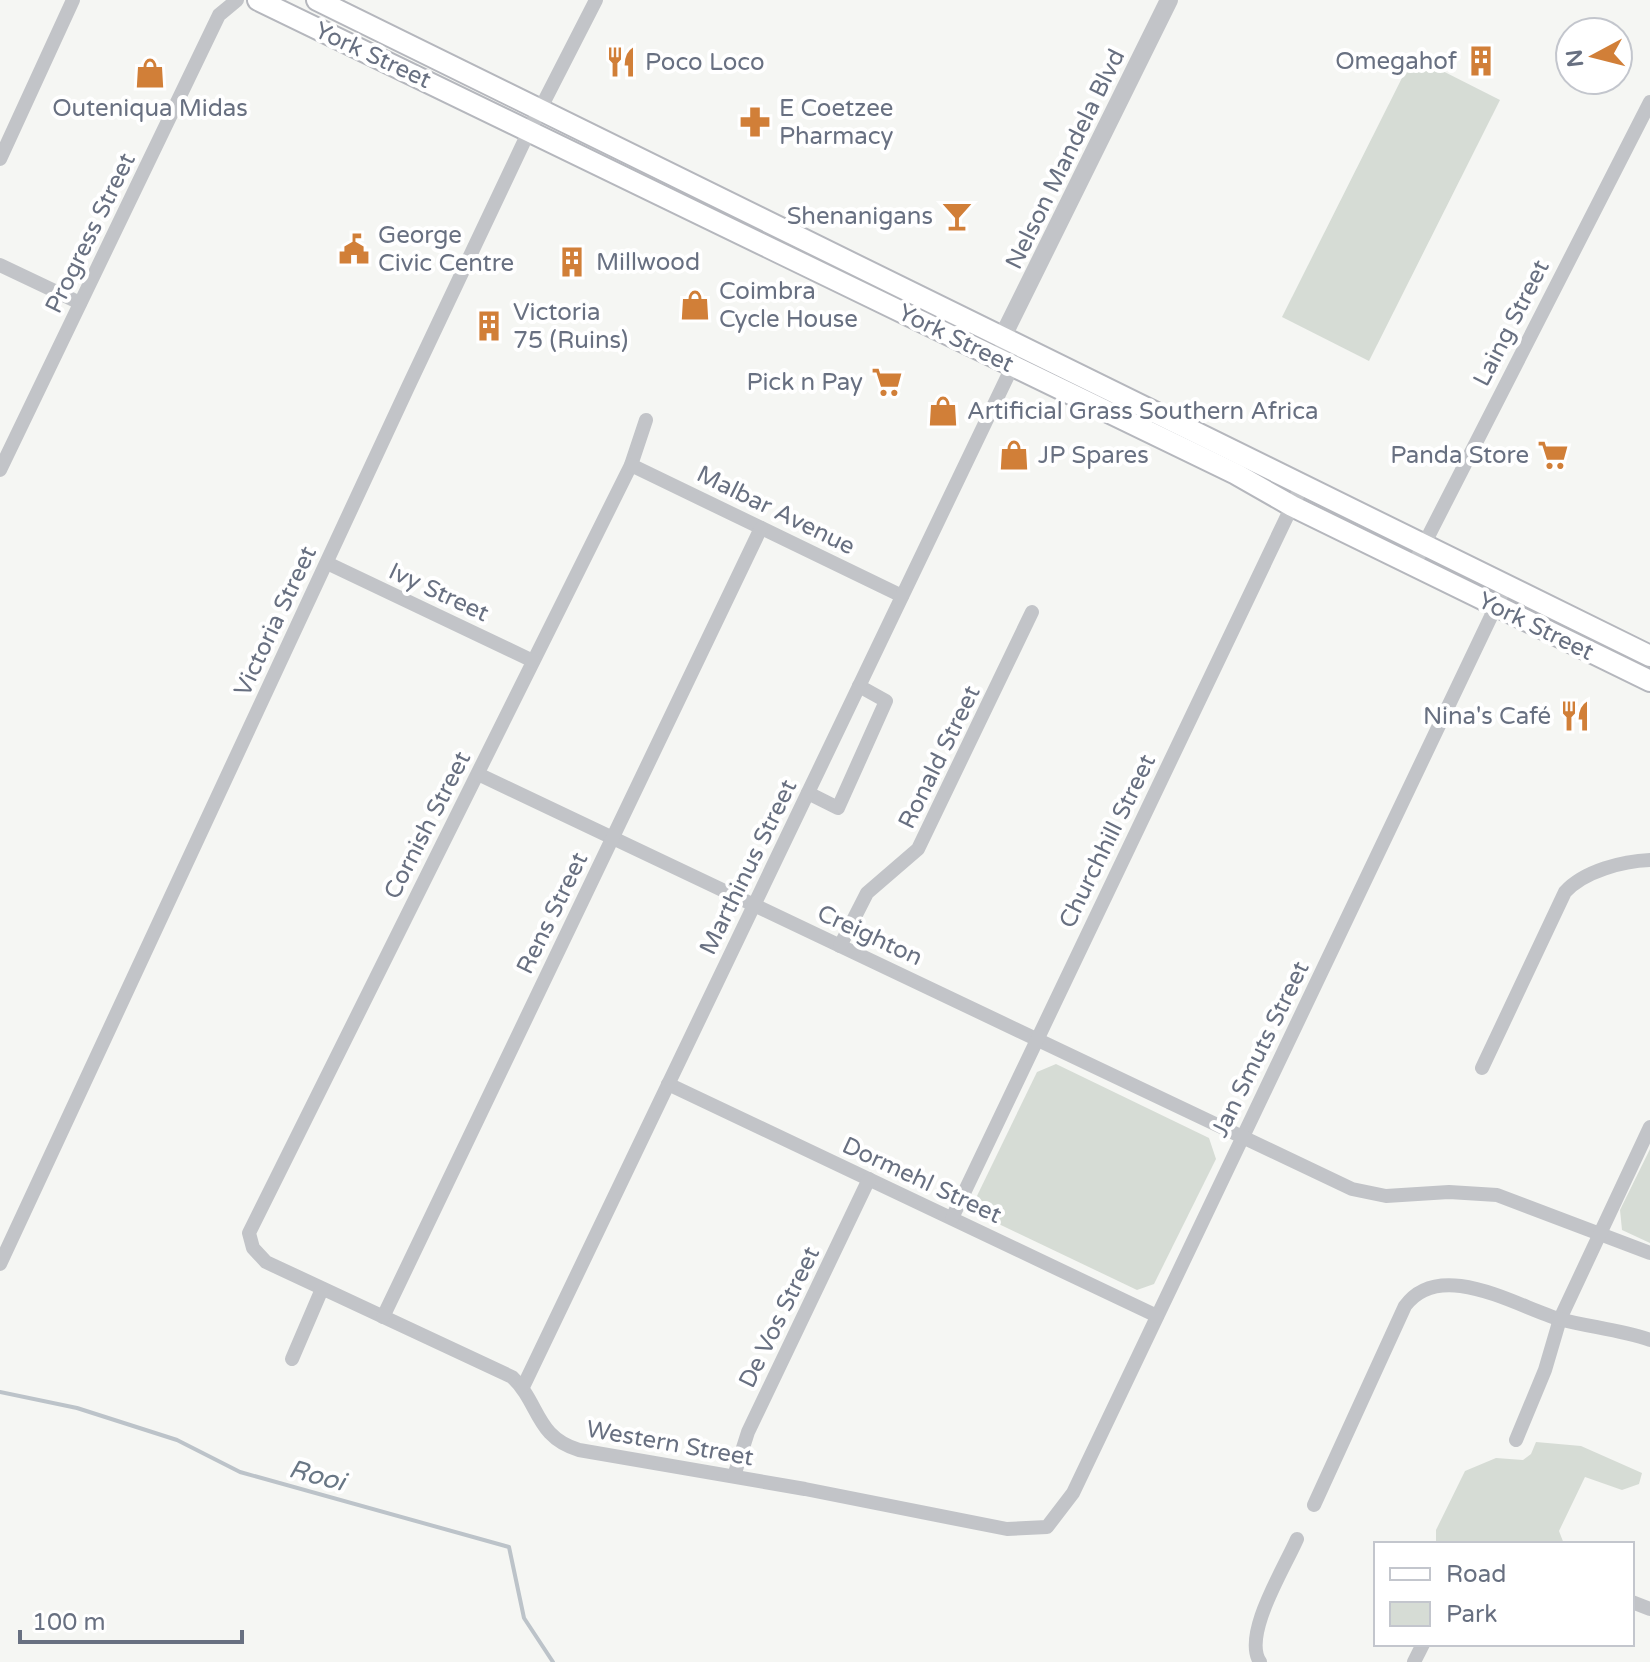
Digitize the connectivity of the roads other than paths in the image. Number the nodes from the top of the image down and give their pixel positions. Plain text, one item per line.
1 (73, 0) edge
2 (237, 0) edge
3 (258, 0) edge
4 (317, 0) edge
5 (596, 0) edge
6 (1169, 0) edge
7 (219, 7) edge
8 (1650, 102) edge
9 (535, 120) junction
10 (0, 159) edge
11 (0, 265) edge
12 (80, 303) junction
13 (1002, 338) junction
14 (1013, 365) junction
15 (646, 420) dead end
16 (631, 465) junction
17 (0, 470) edge
18 (1303, 483) junction
19 (1292, 506) junction
20 (761, 528) junction
21 (1424, 545) junction
22 (327, 563) junction
23 (1413, 566) junction
24 (1506, 585) junction
25 (902, 596) junction
26 (1496, 606) junction
27 (1032, 612) dead end
28 (1650, 656) edge
29 (533, 661) junction
30 (1650, 681) edge
31 (859, 686) junction
32 (478, 774) junction
33 (808, 793) junction
34 (613, 838) junction
35 (1650, 860) edge
36 (754, 905) junction
37 (840, 946) junction
38 (1037, 1039) junction
39 (1482, 1068) dead end
40 (668, 1084) junction
41 (1650, 1127) edge
42 (1243, 1137) junction
43 (869, 1179) junction
44 (952, 1218) junction
45 (1599, 1234) junction
46 (253, 1248) joint
47 (1650, 1253) edge
48 (0, 1264) edge
49 (322, 1289) junction
50 (1157, 1316) junction
51 (383, 1317) junction
52 (1560, 1319) junction
53 (1650, 1340) edge
54 (292, 1359) dead end
55 (523, 1387) junction
56 (1516, 1440) dead end
57 (734, 1476) junction
58 (1314, 1505) dead end
59 (1047, 1527) joint
60 (1297, 1539) dead end
61 (1260, 1662) edge

1 - 10 street
2 - 7 street, Progress Street
3 - 9 main road, York Street
4 - 9 main road, York Street
5 - 9 street, Victoria Street
6 - 13 street, Nelson Mandela Blvd
7 - 12 street, Progress Street
8 - 21 street, Laing Street
9 - 13 main road, York Street
9 - 14 main road, York Street
9 - 22 street, Victoria Street
11 - 12 street
12 - 17 street, Progress Street
13 - 14 street
13 - 18 main road, York Street
14 - 19 main road, York Street
14 - 25 street, Marthinus Street
15 - 16 street, Cornish Street
16 - 20 street, Malbar Avenue
16 - 29 street, Cornish Street
18 - 19 street, Churchhill Street
18 - 21 main road, York Street
19 - 23 main road, York Street
19 - 38 street, Churchhill Street
20 - 25 street, Malbar Avenue
20 - 34 street, Rens Street
21 - 23 street, Laing Street
21 - 24 main road, York Street
22 - 29 street, Ivy Street
22 - 48 street, Victoria Street
23 - 26 main road, York Street
24 - 26 street, Jan Smuts Street
24 - 28 main road, York Street
25 - 31 street, Marthinus Street
26 - 30 main road, York Street
26 - 42 street, Jan Smuts Street
27 - 37 street, Ronald Street
29 - 32 street, Cornish Street
31 - 33 street, Marthinus Street
31 - 33 street
32 - 34 street, Creighton
32 - 46 street, Cornish Street
33 - 36 street, Marthinus Street
34 - 36 street, Creighton
34 - 51 street, Rens Street
35 - 39 street
36 - 37 street, Creighton
36 - 40 street, Marthinus Street
37 - 38 street, Creighton
38 - 42 street, Creighton
38 - 44 street, Churchhill Street
40 - 43 street, Dormehl Street
40 - 55 street, Marthinus Street
41 - 45 street
42 - 45 street, Creighton
42 - 50 street, Jan Smuts Street
43 - 44 street, Dormehl Street
43 - 57 street, De Vos Street
44 - 50 street, Dormehl Street
45 - 47 street, Creighton
45 - 52 street
46 - 49 street, Western Street
49 - 51 street, Western Street
49 - 54 street
50 - 59 street, Jan Smuts Street
51 - 55 street, Western Street
52 - 53 street
52 - 56 street
52 - 58 street
55 - 57 street, Western Street
57 - 59 street, Western Street
60 - 61 street

